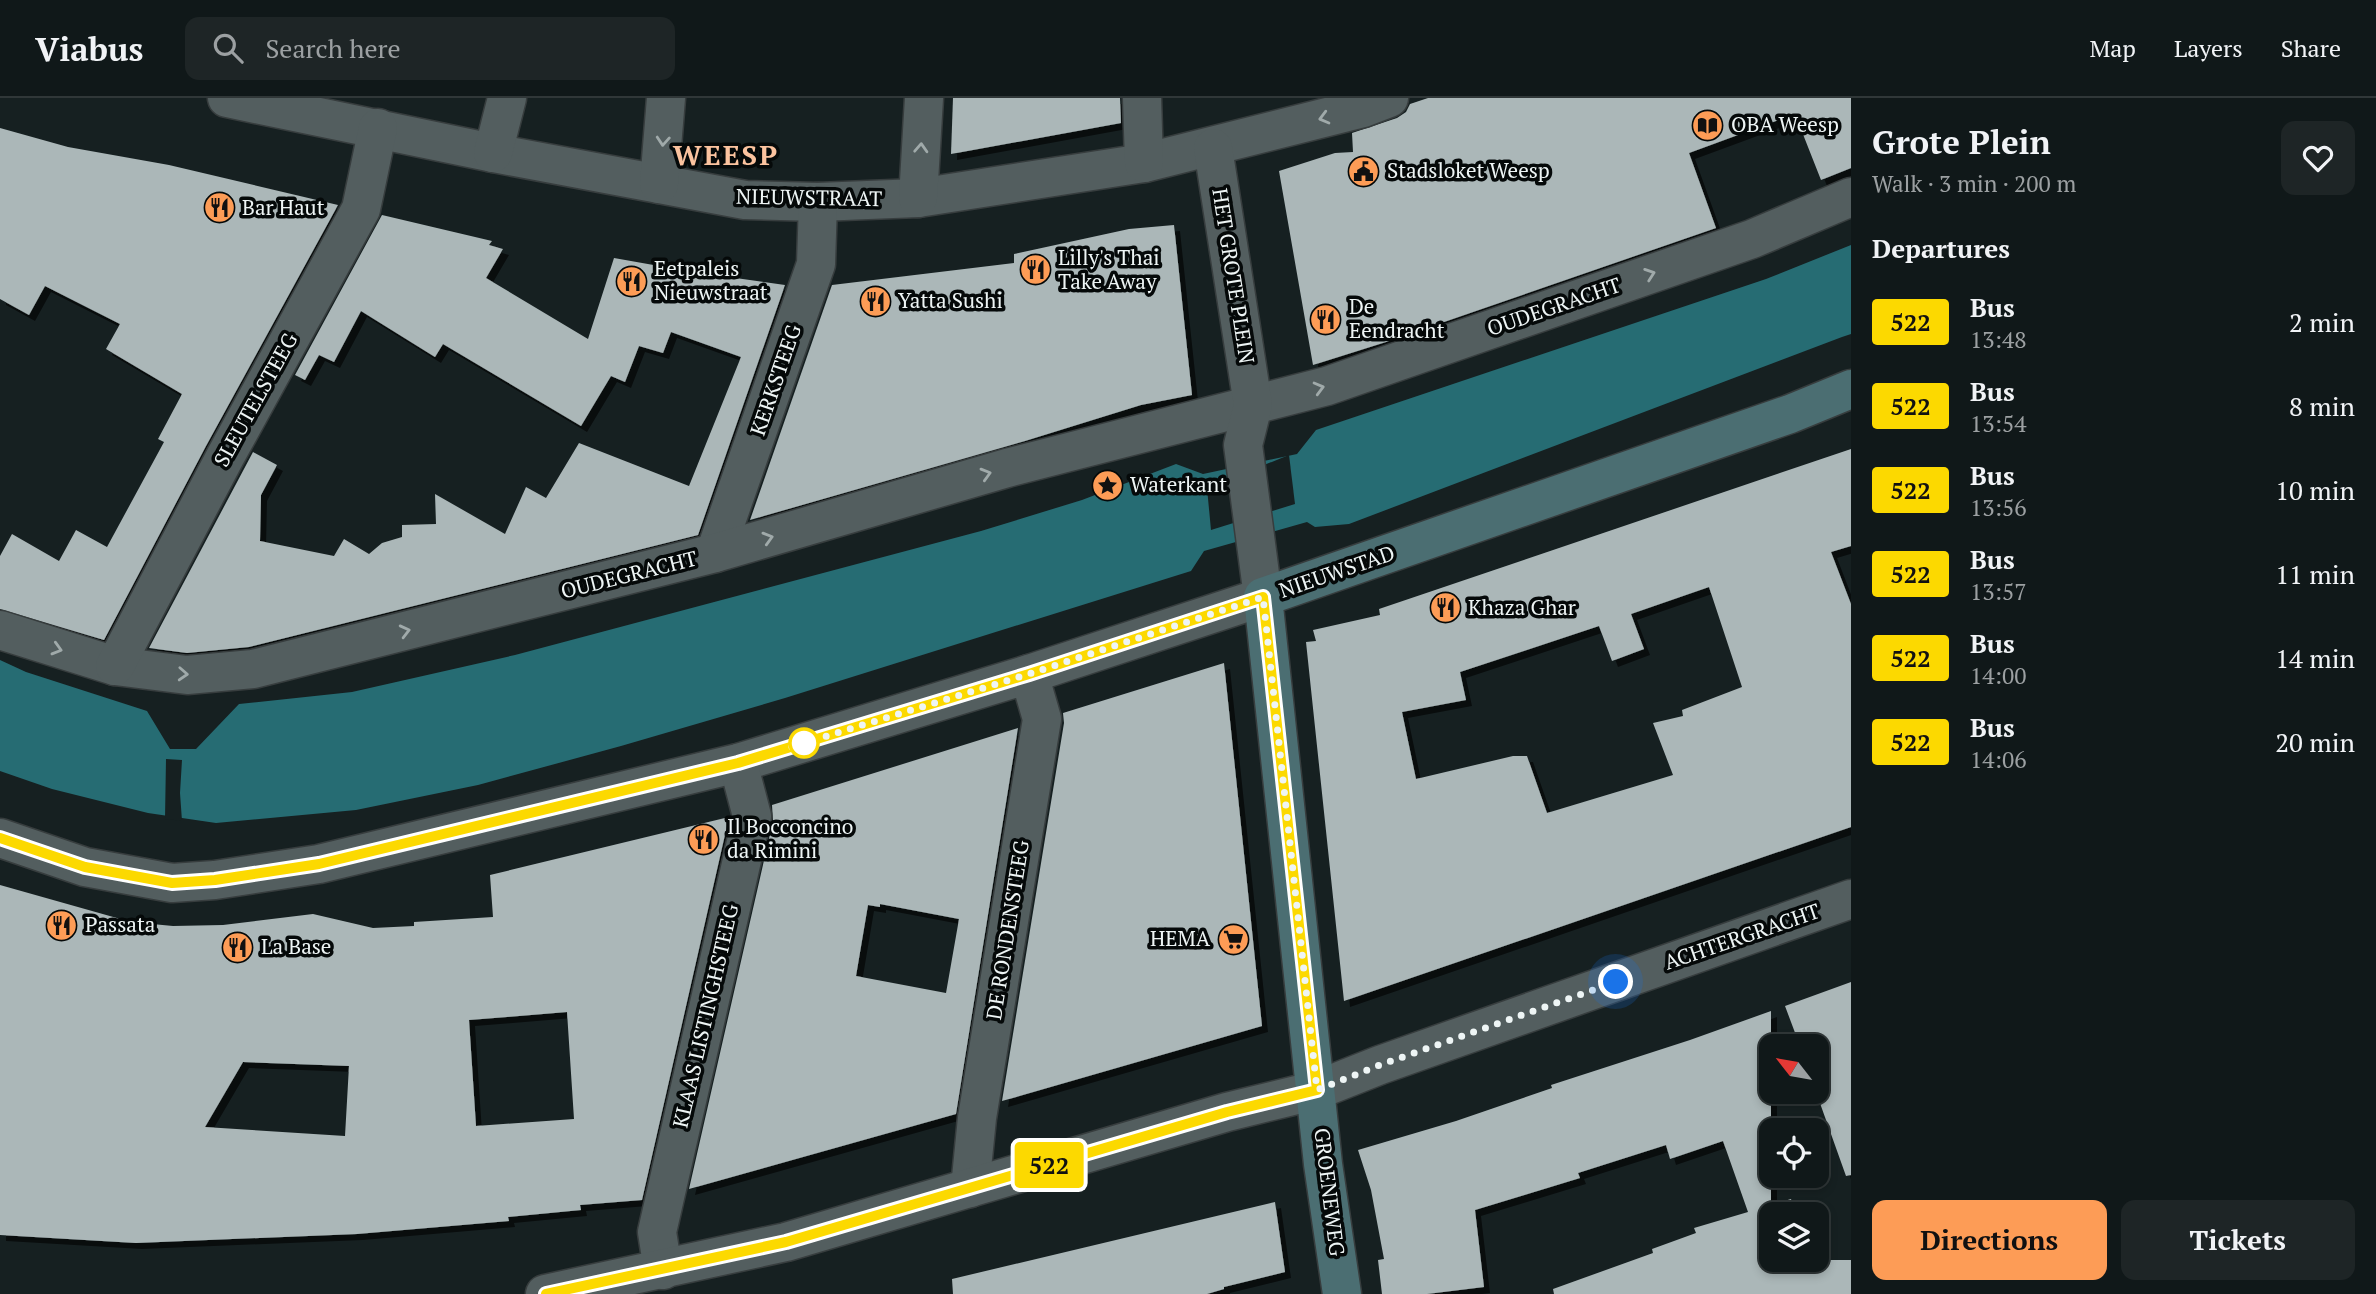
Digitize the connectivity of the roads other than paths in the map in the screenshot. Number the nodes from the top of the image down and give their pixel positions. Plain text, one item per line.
1 (227, 98) edge
2 (507, 98) edge
3 (666, 98) edge
4 (924, 98) edge
5 (1142, 98) edge
6 (1371, 101) edge
7 (290, 104) edge
8 (378, 128) junction
9 (1213, 148) junction
10 (493, 153) junction
11 (1144, 163) junction
12 (659, 184) junction
13 (1851, 197) edge
14 (918, 198) junction
15 (818, 202) junction
16 (1851, 388) edge
17 (1253, 405) junction
18 (715, 553) junction
19 (1263, 597) junction
20 (0, 630) edge
21 (115, 666) junction
22 (1029, 674) junction
23 (738, 763) junction
24 (0, 838) edge
25 (1851, 898) edge
26 (1317, 1090) junction
27 (970, 1188) junction
28 (663, 1270) junction
29 (545, 1294) edge
30 (1342, 1294) edge

1 - 7 street, NIEUWSTRAAT
2 - 10 street
3 -> 12 street
14 -> 4 street
5 - 11 street
6 -> 9 street, NIEUWSTRAAT
7 - 8 street, NIEUWSTRAAT
8 - 10 street, NIEUWSTRAAT
8 - 21 street, SLEUTELSTEEG
9 - 11 street, NIEUWSTRAAT
9 - 17 street, HET GROTE PLEIN
10 - 12 street, NIEUWSTRAAT
11 - 14 street, NIEUWSTRAAT
12 - 15 street, NIEUWSTRAAT
17 -> 13 street, OUDEGRACHT
14 - 15 street, NIEUWSTRAAT
15 - 18 street, KERKSTEEG
16 - 19 street, NIEUWSTAD
18 -> 17 street, OUDEGRACHT
17 - 19 street
21 -> 18 street, OUDEGRACHT
19 - 22 street, NIEUWSTAD
19 - 26 street, GROENEWEG
20 -> 21 street, OUDEGRACHT
22 - 23 street, NIEUWSTAD
22 - 27 street, DE RONDENSTEEG
23 - 24 street, NIEUWSTAD
23 - 28 street, KLAAS LISTINGHSTEEG
25 - 26 street, ACHTERGRACHT
26 - 27 street, ACHTERGRACHT
26 - 30 street, GROENEWEG
27 - 28 street, ACHTERGRACHT
28 - 29 street, ACHTERGRACHT

